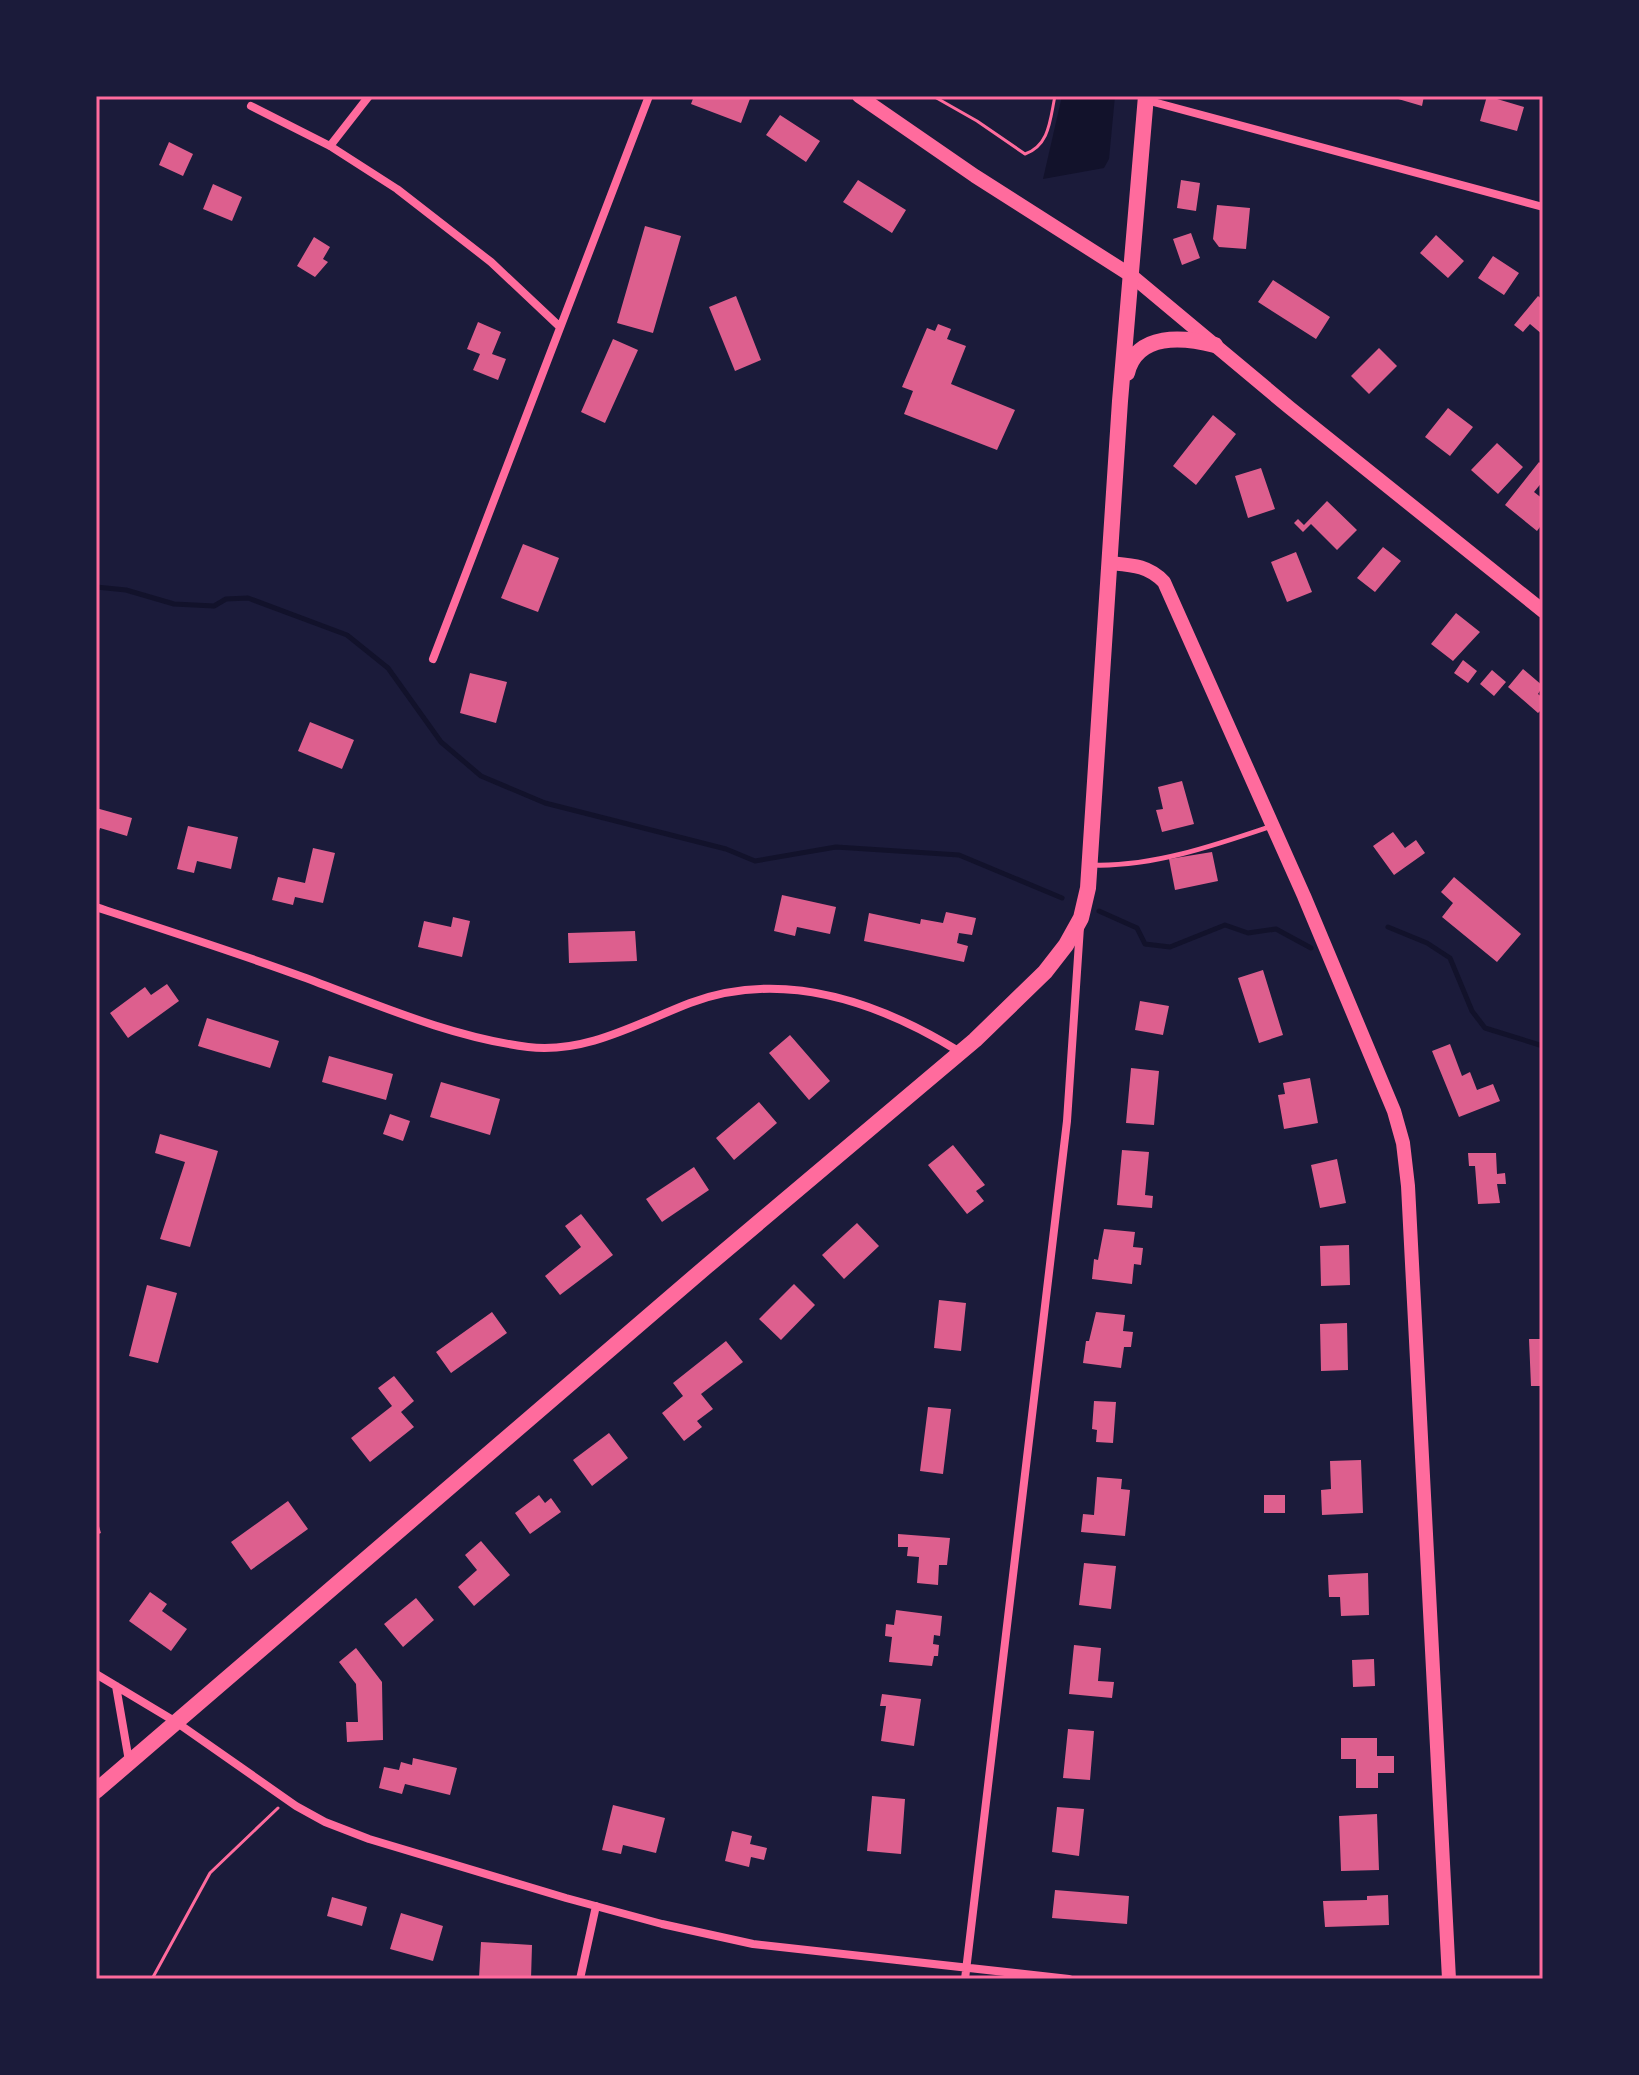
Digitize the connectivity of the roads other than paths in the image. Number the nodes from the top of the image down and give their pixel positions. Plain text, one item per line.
1 (369, 96) edge
2 (649, 96) edge
3 (859, 96) edge
4 (1146, 98) edge
5 (251, 106) dead end
6 (330, 146) junction
7 (1543, 207) edge
8 (1132, 276) junction
9 (560, 327) junction
10 (1215, 345) junction
11 (1120, 401) junction
12 (1109, 563) junction
13 (1543, 611) edge
14 (433, 659) dead end
15 (1274, 826) junction
16 (1090, 865) junction
17 (100, 908) edge
18 (96, 918) edge
19 (1081, 918) junction
20 (961, 1052) junction
21 (96, 1674) edge
22 (116, 1686) junction
23 (176, 1722) junction
24 (129, 1762) junction
25 (96, 1791) edge
26 (596, 1906) junction
27 (966, 1967) junction
28 (580, 1979) edge
29 (965, 1979) edge
30 (1069, 1979) edge
31 (1449, 1979) edge

1 - 6 street
2 - 9 street
3 - 8 street
4 - 7 street
4 - 8 main road
5 - 6 street
6 - 9 street
8 - 10 street
8 - 11 main road
9 - 14 street
10 - 11 main road
10 - 13 street
11 - 12 main road
12 - 15 street
12 - 16 main road
15 - 16 lane
15 - 31 street
16 - 19 main road
17 - 18 street
17 - 20 street
19 - 20 main road
19 - 27 street
20 - 23 main road
21 - 22 street
22 - 23 street
22 - 24 street
23 - 24 main road
23 - 26 street
24 - 25 main road
26 - 27 street
26 - 28 street
27 - 29 street
27 - 30 street

